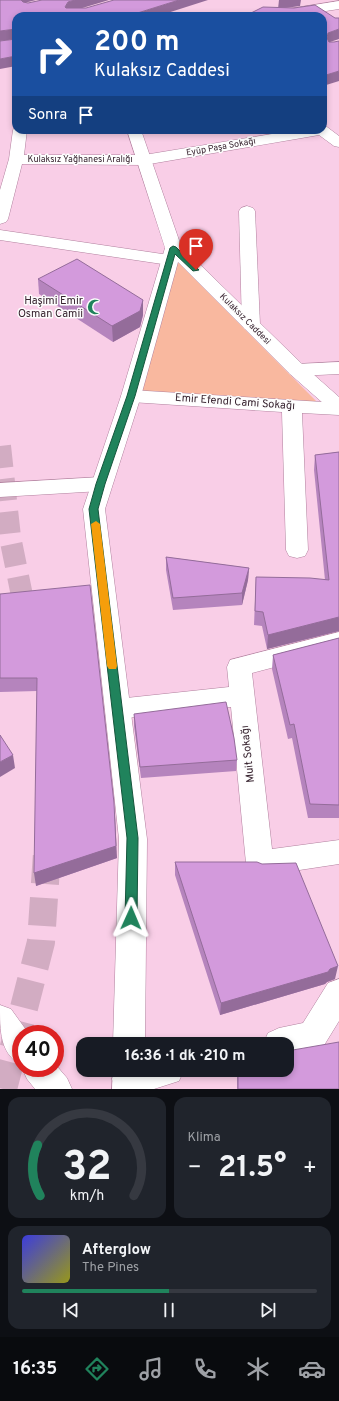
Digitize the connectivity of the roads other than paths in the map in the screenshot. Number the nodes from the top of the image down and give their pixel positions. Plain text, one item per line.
1 (339, 5) edge
2 (295, 12) edge
3 (19, 134) edge
4 (135, 134) edge
5 (298, 134) edge
6 (327, 134) edge
7 (339, 143) edge
8 (16, 159) junction
9 (144, 160) junction
10 (247, 211) dead end
11 (0, 219) edge
12 (0, 235) edge
13 (171, 254) junction
14 (252, 325) junction
15 (339, 368) edge
16 (297, 370) junction
17 (131, 396) junction
18 (292, 406) junction
19 (339, 408) edge
20 (101, 484) junction
21 (0, 490) edge
22 (297, 550) dead end
23 (339, 640) edge
24 (242, 696) junction
25 (117, 709) junction
26 (339, 852) edge
27 (339, 994) edge
28 (0, 1020) edge
29 (129, 1037) edge
30 (12, 1038) edge
31 (294, 1040) edge
32 (46, 1077) edge
33 (56, 1089) edge

1 - 2 street
3 - 8 street
4 - 9 street, Kulaksız Caddesi
5 - 9 street, Eyüp Paşa Sokağı
6 - 7 street
8 - 9 street, Kulaksız Yağhanesi Aralığı
8 - 11 street
9 - 13 street, Kulaksız Caddesi
10 - 14 street
12 - 13 street
13 - 14 street, Kulaksız Caddesi
13 - 17 street
14 - 16 street, Kulaksız Caddesi
15 - 16 street
16 - 19 street, Kulaksız Caddesi
17 - 18 street, Emir Efendi Cami Sokağı
17 - 20 street
18 - 19 street, Emir Efendi Cami Sokağı
18 - 22 street
20 - 21 street
20 - 25 street
23 - 24 street, Muit Sokağı
24 - 25 street
24 - 26 street, Muit Sokağı
25 - 29 street
27 - 31 street
28 - 30 street
32 - 33 street

